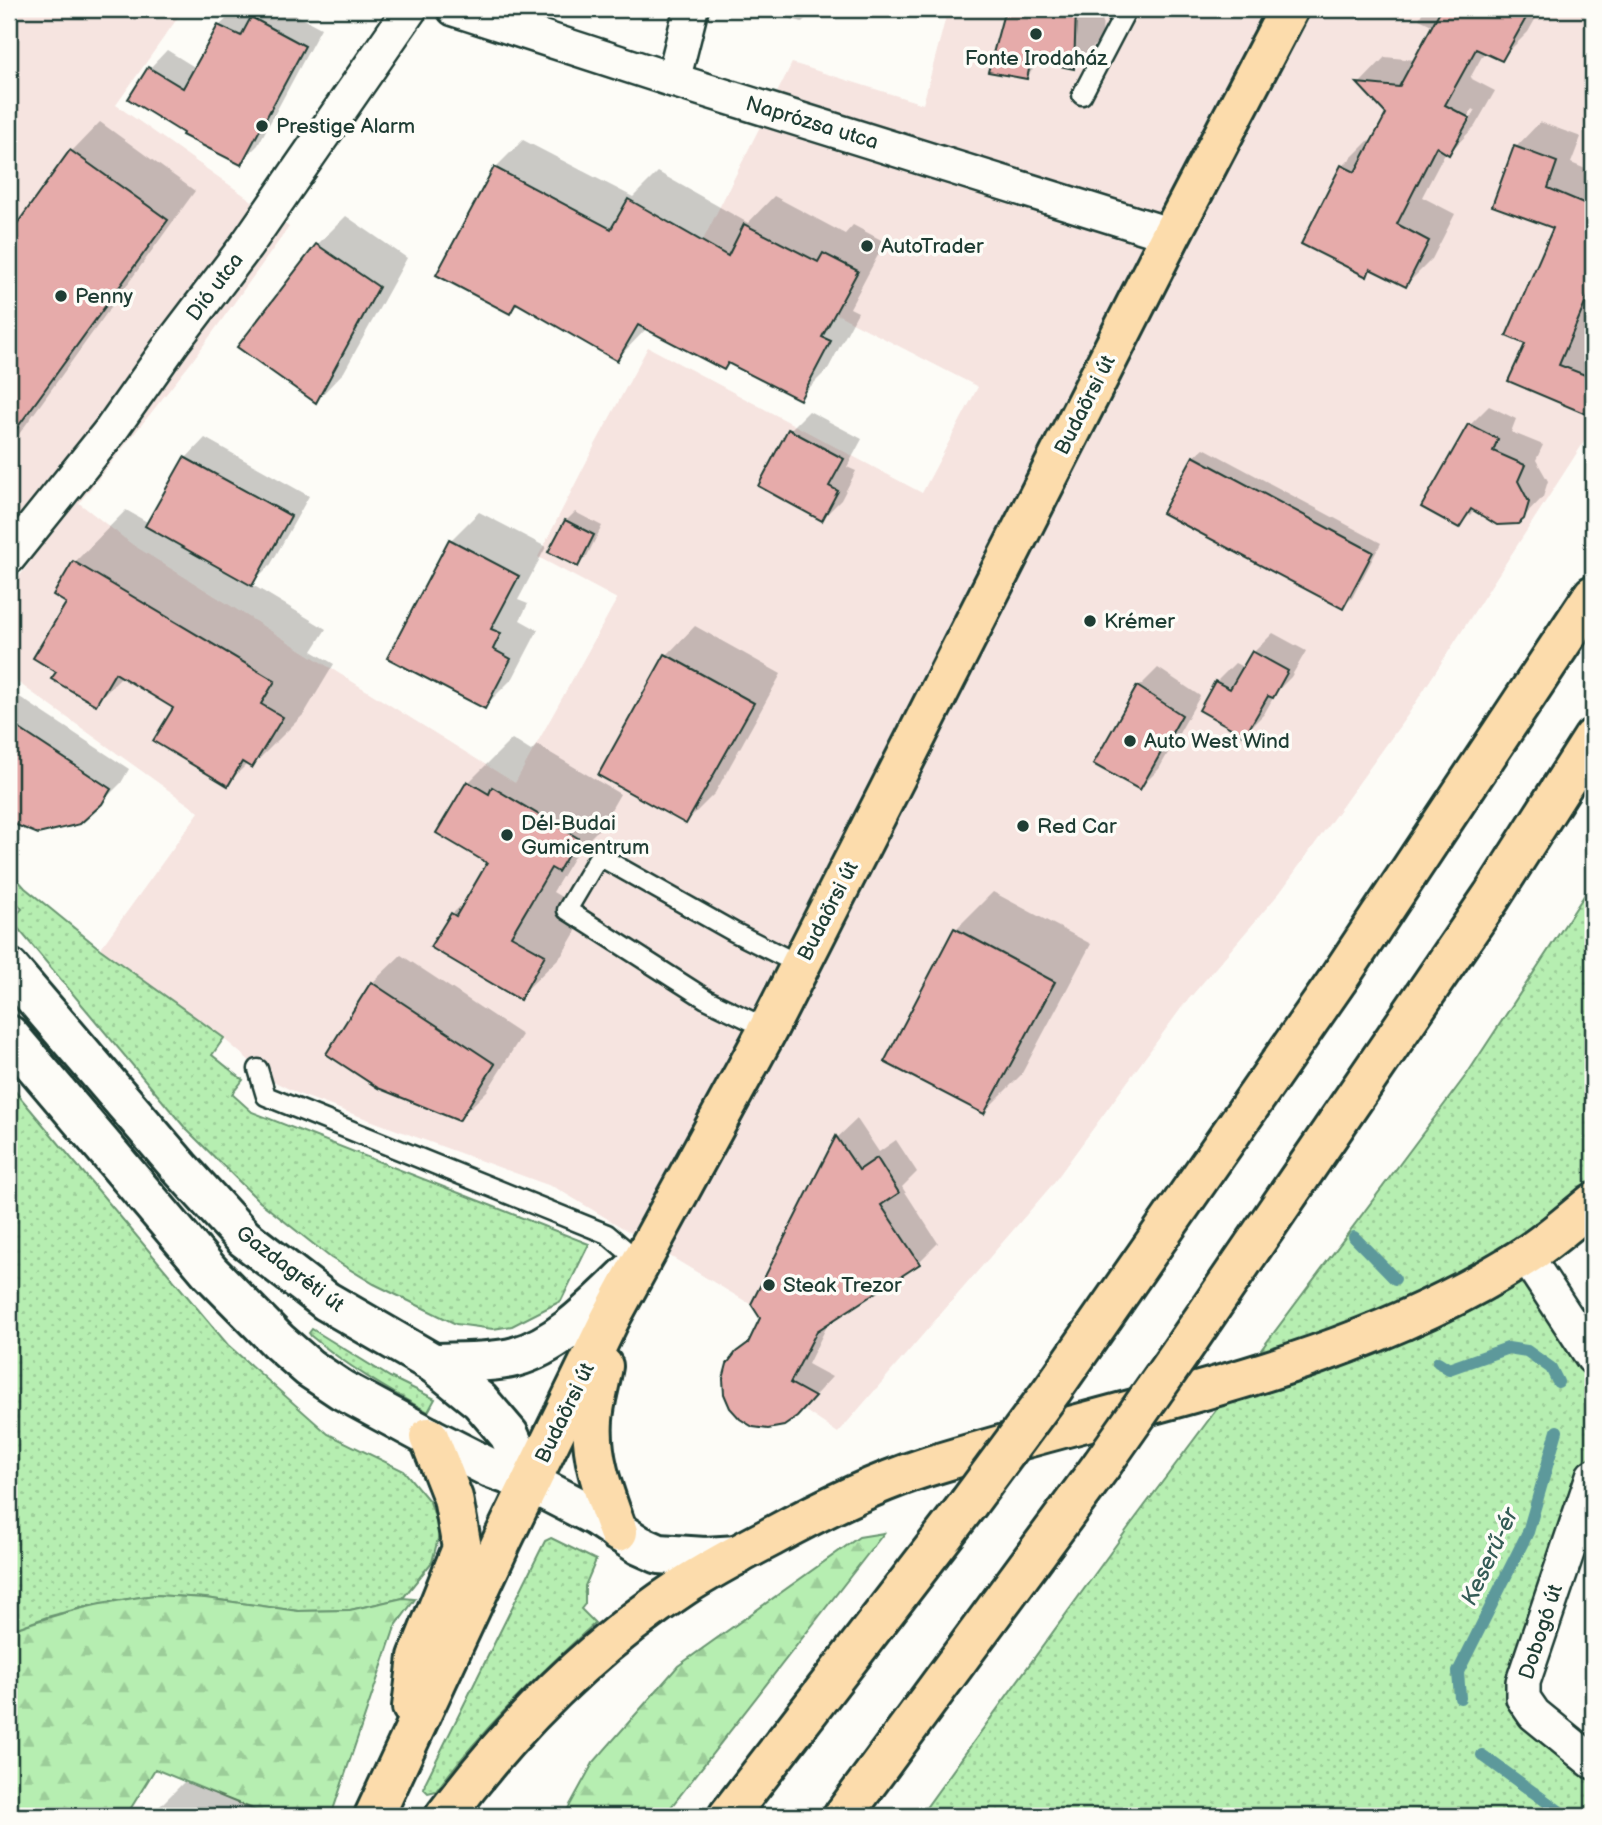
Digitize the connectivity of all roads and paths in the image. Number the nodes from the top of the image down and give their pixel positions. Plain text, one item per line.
1 (410, 9) edge
2 (454, 9) edge
3 (691, 9) edge
4 (1127, 9) edge
5 (1289, 9) edge
6 (673, 80) junction
7 (1082, 95) dead end
8 (1171, 235) junction
9 (9, 557) edge
10 (1593, 595) edge
11 (1593, 738) edge
12 (800, 965) junction
13 (9, 968) edge
14 (768, 1029) junction
15 (9, 1034) edge
16 (258, 1069) dead end
17 (1593, 1203) edge
18 (1526, 1256) junction
19 (641, 1263) junction
20 (610, 1319) junction
21 (1593, 1358) edge
22 (433, 1363) junction
23 (429, 1437) junction
24 (1593, 1476) edge
25 (531, 1483) junction
26 (618, 1532) junction
27 (738, 1555) junction
28 (409, 1739) junction
29 (1593, 1762) edge
30 (374, 1816) edge
31 (445, 1816) edge
32 (728, 1816) edge
33 (843, 1816) edge

1 - 9 street, Dió utca
2 - 6 street, Naprózsa utca
3 - 6 street
4 - 7 lane
5 - 8 main road, Budaörsi út
6 - 8 street, Naprózsa utca
8 - 12 main road, Budaörsi út
10 - 32 main road, bridge
11 - 33 main road, bridge
12 - 14 main road, Budaörsi út
12 - 14 lane
13 - 22 street, Gazdagréti út
14 - 19 main road, Budaörsi út
15 - 23 street
16 - 19 lane
17 - 18 main road
18 - 21 street
18 - 27 main road
19 - 20 main road, Budaörsi út
19 - 22 street
20 - 25 main road, Budaörsi út
20 - 26 main road
22 - 25 street, Gazdagréti út
23 - 25 street
23 - 28 main road
24 - 29 street, Dobogó út
25 - 26 street
25 - 28 main road, Budaörsi út
26 - 27 street
27 - 31 main road
28 - 30 main road, Budaörsi út

